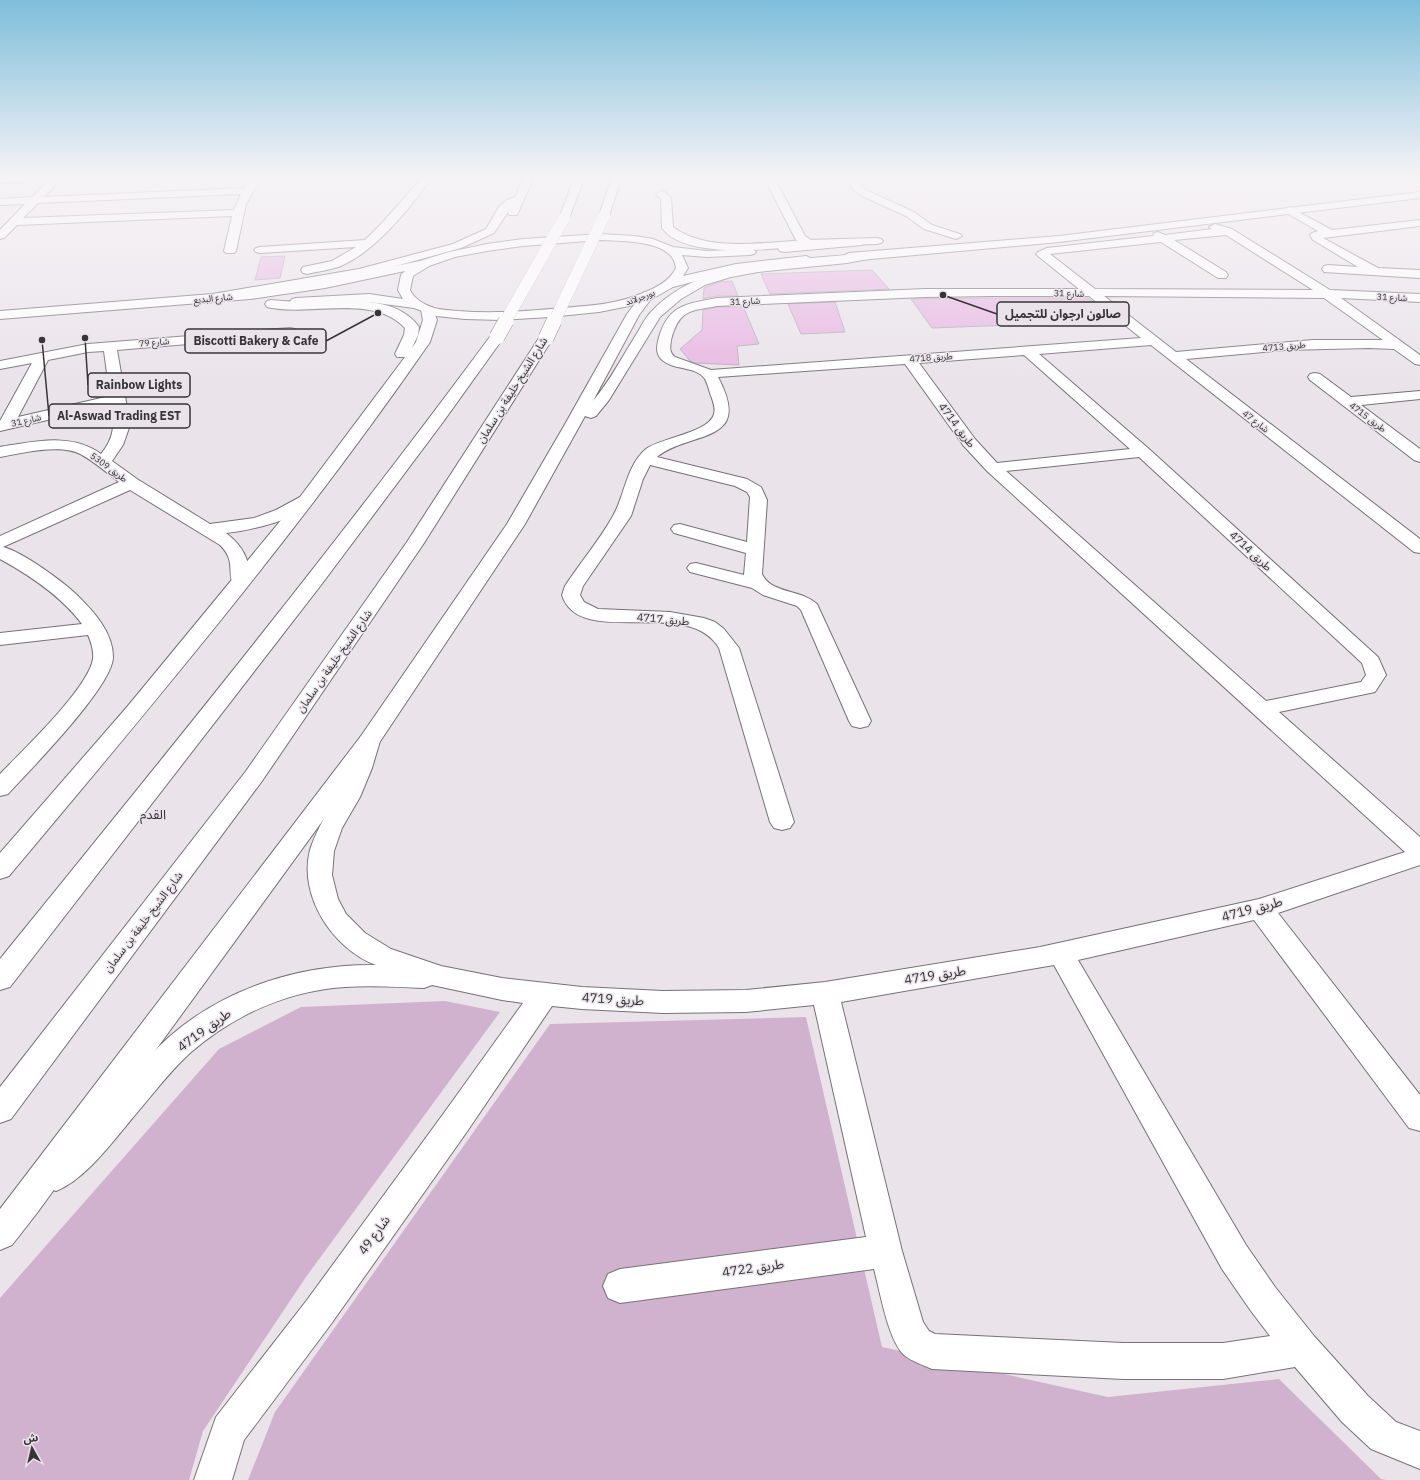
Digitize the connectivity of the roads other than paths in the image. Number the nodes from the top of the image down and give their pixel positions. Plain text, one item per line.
1 (300, 248) edge
2 (301, 248) edge
3 (360, 248) edge
4 (444, 248) edge
5 (482, 248) edge
6 (547, 248) edge
7 (589, 248) edge
8 (668, 248) joint
9 (795, 248) edge
10 (954, 248) edge
11 (1073, 248) edge
12 (1180, 248) edge
13 (1255, 248) edge
14 (1334, 248) edge
15 (260, 250) dead end
16 (874, 255) junction
17 (424, 264) junction
18 (1328, 268) dead end
19 (307, 271) junction
20 (1374, 271) junction
21 (1420, 274) edge
22 (1222, 275) dead end
23 (335, 277) junction
24 (298, 283) junction
25 (667, 285) junction
26 (1093, 293) junction
27 (1327, 294) junction
28 (648, 296) junction
29 (1420, 298) edge
30 (207, 299) junction
31 (271, 304) junction
32 (423, 308) junction
33 (0, 315) edge
34 (0, 325) edge
35 (290, 332) dead end
36 (1154, 341) junction
37 (1396, 345) junction
38 (110, 346) junction
39 (1420, 346) edge
40 (1027, 350) junction
41 (43, 356) junction
42 (1173, 356) junction
43 (910, 359) junction
44 (1420, 361) edge
45 (0, 365) edge
46 (708, 374) junction
47 (397, 377) junction
48 (1315, 377) dead end
49 (1420, 395) edge
50 (117, 399) junction
51 (1348, 402) junction
52 (3, 426) edge
53 (572, 426) junction
54 (0, 452) edge
55 (1143, 452) junction
56 (1420, 456) edge
57 (646, 459) junction
58 (102, 461) junction
59 (993, 468) junction
60 (131, 483) junction
61 (306, 501) junction
62 (206, 529) junction
63 (680, 529) dead end
64 (0, 543) edge
65 (1420, 548) edge
66 (755, 550) junction
67 (0, 552) edge
68 (696, 568) dead end
69 (241, 581) junction
70 (758, 584) junction
71 (95, 628) junction
72 (0, 640) edge
73 (1261, 709) junction
74 (860, 721) dead end
75 (369, 741) junction
76 (0, 788) edge
77 (782, 822) dead end
78 (1420, 852) edge
79 (1420, 856) edge
80 (0, 870) edge
81 (1260, 909) junction
82 (1061, 954) junction
83 (439, 977) junction
84 (0, 979) edge
85 (825, 993) junction
86 (545, 994) junction
87 (0, 1110) edge
88 (1419, 1115) edge
89 (26, 1202) junction
90 (0, 1234) edge
91 (886, 1251) junction
92 (620, 1286) dead end
93 (1302, 1348) junction
94 (1420, 1450) edge
95 (213, 1480) edge

1 - 15 main road
2 - 19 main road
3 - 19 main road
4 - 23 main road
5 - 17 main road
6 - 84 main road, bridge
7 - 87 main road, شارع الشيخ خليفة بن سلمان, bridge
8 - 9 main road
8 - 25 main road, بورجرلاند
10 - 16 main road
11 - 26 main road, شارع 47
12 - 22 main road
13 - 27 main road
14 - 20 main road
16 - 25 main road
16 - 53 main road
17 - 30 main road, شارع البديع
17 - 32 main road
18 - 20 main road
19 - 23 main road
19 - 24 main road
20 - 21 main road
23 - 24 main road
24 - 30 main road
25 - 28 main road, بورجرلاند
26 - 27 main road, شارع 31
26 - 36 main road, شارع 47
26 - 46 main road, شارع 31
27 - 29 main road, شارع 31
27 - 37 main road
28 - 32 main road, بورجرلاند
28 - 53 main road
30 - 33 main road, شارع البديع
31 - 32 main road, شارع البديع
31 - 34 main road, شارع البديع
31 - 47 main road
32 - 47 main road
35 - 38 main road, شارع 79
36 - 40 main road, طريق 4718
36 - 42 main road, شارع 47
37 - 39 main road, طريق 4713
37 - 42 main road, طريق 4713
37 - 44 main road
38 - 41 main road, شارع 79
38 - 50 main road
40 - 43 main road, طريق 4718
40 - 55 main road, طريق 4714
41 - 45 main road, شارع 79
41 - 52 main road
42 - 65 main road, شارع 47
43 - 46 main road, طريق 4718
43 - 59 main road, طريق 4714
46 - 57 main road, طريق 4717
47 - 61 main road
48 - 51 main road, طريق 4715
49 - 51 main road
50 - 52 main road, شارع 31
50 - 58 main road
51 - 56 main road, طريق 4715
53 - 75 main road
54 - 58 main road, طريق 5309
55 - 59 main road
55 - 73 main road, طريق 4714
57 - 66 main road
57 - 77 main road, طريق 4717
58 - 60 main road, طريق 5309
59 - 73 main road, طريق 4714
60 - 62 main road, طريق 5309
60 - 64 main road
61 - 62 main road
61 - 69 main road
62 - 69 main road, طريق 5309
63 - 66 main road
66 - 70 main road
67 - 71 main road
68 - 70 main road
69 - 80 main road
70 - 74 main road
71 - 72 main road
71 - 76 main road
73 - 78 main road, طريق 4714
75 - 83 main road, طريق 4719
75 - 89 main road
79 - 81 main road, طريق 4719
81 - 82 main road, طريق 4719
81 - 88 main road
82 - 85 main road, طريق 4719
82 - 93 main road
83 - 86 main road, طريق 4719
83 - 89 main road, طريق 4719
85 - 86 main road, طريق 4719
85 - 91 main road
86 - 95 main road, شارع 49
89 - 90 main road
91 - 92 main road, طريق 4722
91 - 93 main road
93 - 94 main road

